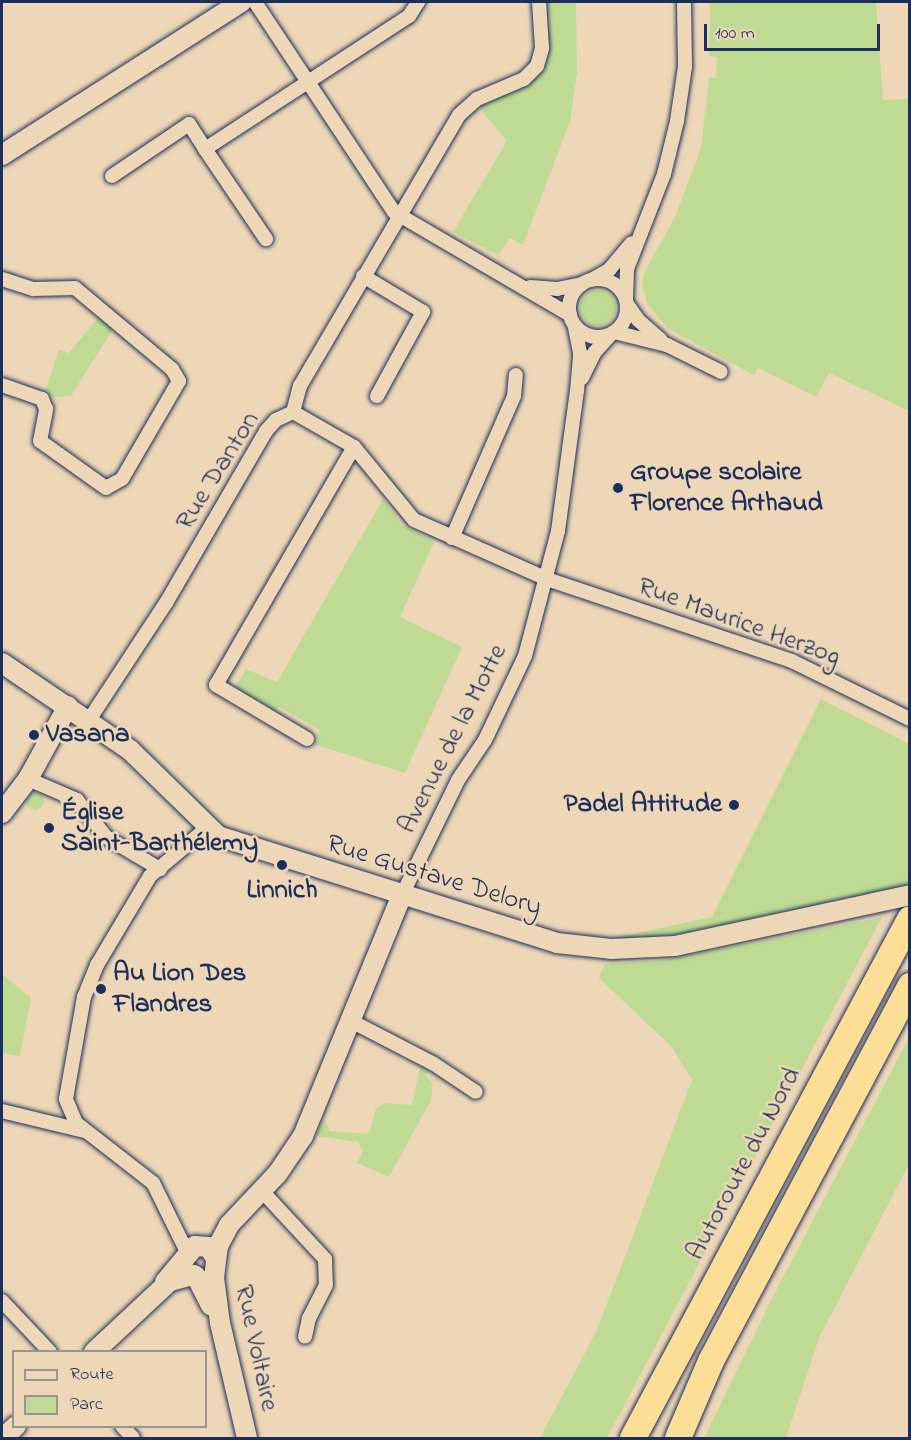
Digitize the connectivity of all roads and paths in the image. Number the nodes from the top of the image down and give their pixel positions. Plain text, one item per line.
1 (241, 2) edge
2 (255, 2) edge
3 (418, 2) edge
4 (539, 2) edge
5 (684, 2) edge
6 (308, 83) junction
7 (116, 85) junction
8 (205, 149) junction
9 (2, 155) edge
10 (2, 169) edge
11 (112, 176) dead end
12 (399, 217) junction
13 (643, 226) junction
14 (266, 239) dead end
15 (363, 276) junction
16 (2, 279) edge
17 (586, 282) junction
18 (522, 285) junction
19 (626, 302) junction
20 (573, 321) junction
21 (612, 334) junction
22 (668, 345) junction
23 (721, 372) dead end
24 (516, 375) dead end
25 (2, 385) edge
26 (577, 391) junction
27 (377, 396) dead end
28 (293, 412) junction
29 (354, 447) junction
30 (452, 538) junction
31 (547, 579) junction
32 (2, 663) edge
33 (68, 706) junction
34 (909, 719) edge
35 (89, 720) junction
36 (307, 739) dead end
37 (28, 779) junction
38 (2, 813) edge
39 (207, 828) junction
40 (160, 869) junction
41 (402, 895) junction
42 (902, 896) edge
43 (909, 919) edge
44 (909, 986) edge
45 (351, 1021) junction
46 (476, 1092) dead end
47 (2, 1111) edge
48 (93, 1135) junction
49 (262, 1191) junction
50 (199, 1262) junction
51 (2, 1301) edge
52 (305, 1337) dead end
53 (48, 1350) edge
54 (96, 1350) edge
55 (240, 1438) edge
56 (247, 1438) edge
57 (633, 1438) edge
58 (678, 1438) edge

1 - 7 street
2 - 6 street
3 - 6 street
4 - 12 street, Rue Danton
5 - 13 street
6 - 8 street
6 - 12 street
7 - 9 street
7 - 10 street
8 - 11 street
8 - 14 street
12 - 15 street, Rue Danton
12 - 18 street
13 - 17 street
13 - 19 street
15 - 27 street
15 - 28 street, Rue Danton
16 - 25 street
17 - 18 street
17 - 19 street
17 - 20 street
18 - 20 street
19 - 21 street
19 - 22 street
20 - 21 street
20 - 26 street, Avenue de la Motte
21 - 22 street
21 - 26 street, Avenue de la Motte
22 - 23 street
24 - 30 street
26 - 31 street, Avenue de la Motte
28 - 29 street
28 - 35 street, Rue Danton
29 - 30 street, Rue Maurice Herzog
29 - 36 street
30 - 31 street, Rue Maurice Herzog
31 - 34 street, Rue Maurice Herzog
31 - 41 street, Avenue de la Motte
32 - 33 street, Rue Gustave Delory
33 - 35 street, Rue Gustave Delory
33 - 37 street
35 - 39 street, Rue Gustave Delory
37 - 38 street
37 - 40 street
39 - 40 street, Rue Voltaire
39 - 41 street, Rue Gustave Delory
40 - 48 street, Rue Voltaire
41 - 42 street, Rue Gustave Delory
41 - 45 street
43 - 57 highway, Autoroute du Nord
44 - 58 highway
45 - 46 street
45 - 49 street
47 - 48 street
48 - 50 street, Rue Voltaire
49 - 50 street
49 - 52 street
50 - 54 street
50 - 55 street, Rue Voltaire
50 - 56 street, Rue Voltaire
51 - 53 street

